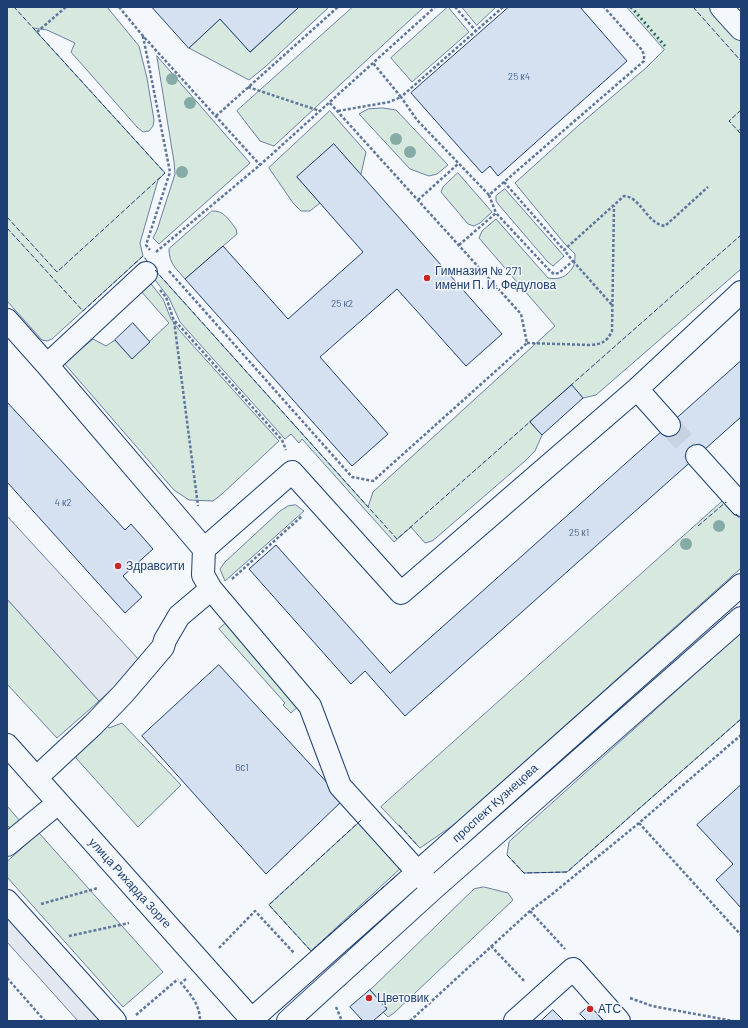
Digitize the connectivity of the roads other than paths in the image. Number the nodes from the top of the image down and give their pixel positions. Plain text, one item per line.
1 (721, 7) edge
2 (741, 29) edge
3 (155, 269) road end
4 (741, 292) edge
5 (7, 320) edge
6 (47, 365) junction
7 (637, 389) junction
8 (669, 425) tunnel mouth
9 (697, 456) tunnel mouth
10 (741, 505) edge
11 (204, 549) junction
12 (741, 585) edge
13 (213, 591) junction
14 (741, 618) edge
15 (7, 746) edge
16 (36, 778) junction
17 (58, 803) junction
18 (7, 845) edge
19 (418, 872) junction
20 (434, 889) junction
21 (13, 907) edge
22 (125, 1019) edge
23 (252, 1020) edge
24 (288, 1021) edge
25 (515, 1021) edge
26 (619, 1021) edge

1 - 2 street
3 - 6 street
4 - 7 street
5 - 6 street
6 - 11 street
7 - 8 street
7 - 11 street
9 - 10 street
11 - 13 street
12 - 19 street, проспект Кузнецова
13 - 16 street
13 - 19 street
14 - 20 street, проспект Кузнецова
15 - 16 street, улица Рихарда Зорге
16 - 17 street, улица Рихарда Зорге
17 - 18 street
17 - 23 street, улица Рихарда Зорге
19 - 20 street
19 - 23 street, проспект Кузнецова
20 - 24 street, проспект Кузнецова
21 - 22 street
25 - 26 street

